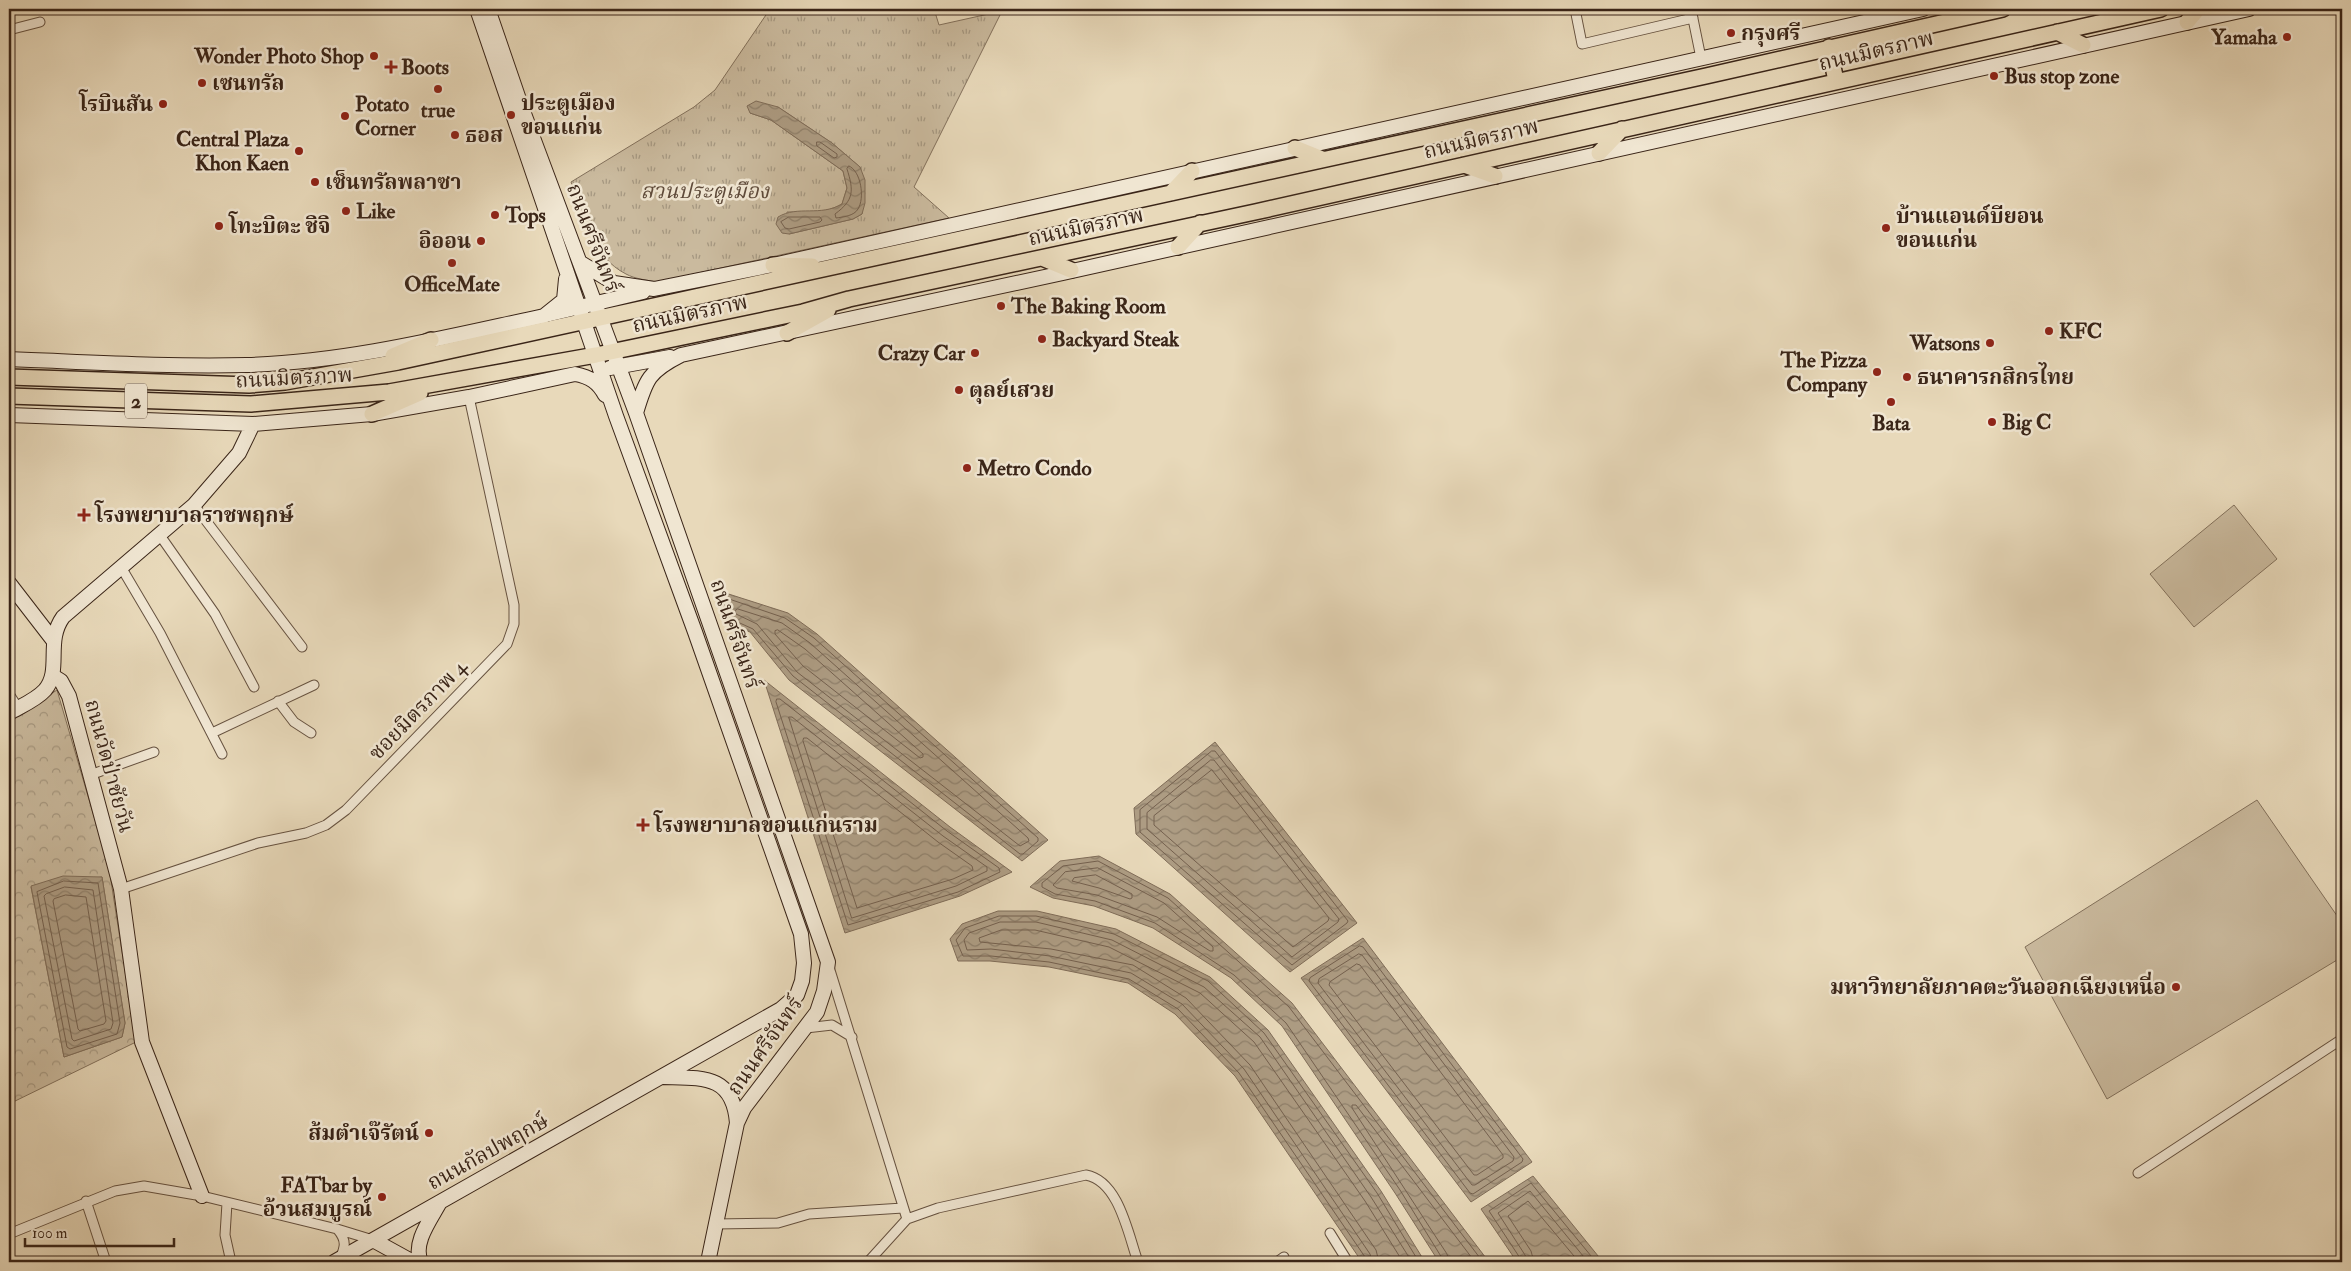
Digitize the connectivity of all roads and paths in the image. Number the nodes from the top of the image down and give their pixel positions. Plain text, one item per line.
1 (477, 9) edge
2 (488, 9) edge
3 (1575, 9) edge
4 (1923, 9) edge
5 (2003, 9) edge
6 (2161, 9) edge
7 (2198, 9) edge
8 (2250, 9) edge
9 (1692, 13) edge
10 (1971, 13) edge
11 (40, 22) dead end
12 (2187, 22) junction
13 (9, 30) edge
14 (2058, 32) junction
15 (2083, 45) junction
16 (1829, 47) junction
17 (1701, 58) junction
18 (1836, 81) junction
19 (1622, 129) junction
20 (1296, 148) junction
21 (1598, 153) junction
22 (1322, 159) junction
23 (1463, 165) junction
24 (1192, 171) junction
25 (1495, 176) junction
26 (1171, 193) junction
27 (1200, 223) junction
28 (1178, 247) junction
29 (1042, 258) junction
30 (581, 263) junction
31 (781, 263) junction
32 (564, 266) junction
33 (837, 267) junction
34 (1071, 270) junction
35 (654, 289) junction
36 (849, 299) junction
37 (596, 303) junction
38 (580, 307) junction
39 (544, 316) junction
40 (602, 318) junction
41 (585, 322) junction
42 (787, 334) junction
43 (431, 340) junction
44 (612, 352) junction
45 (681, 355) junction
46 (9, 359) edge
47 (598, 362) junction
48 (618, 366) junction
49 (367, 367) junction
50 (575, 374) junction
51 (9, 378) edge
52 (439, 385) junction
53 (9, 396) edge
54 (469, 397) junction
55 (636, 413) junction
56 (372, 414) junction
57 (9, 415) edge
58 (616, 416) junction
59 (253, 424) junction
60 (194, 505) junction
61 (159, 534) junction
62 (121, 567) junction
63 (9, 582) edge
64 (53, 640) junction
65 (302, 647) dead end
66 (53, 676) junction
67 (314, 685) dead end
68 (254, 687) dead end
69 (9, 694) edge
70 (278, 701) junction
71 (13, 710) edge
72 (212, 733) junction
73 (311, 733) dead end
74 (154, 752) dead end
75 (222, 754) dead end
76 (90, 775) junction
77 (121, 889) junction
78 (828, 962) junction
79 (804, 963) joint
80 (806, 1028) junction
81 (852, 1038) junction
82 (2342, 1039) edge
83 (662, 1076) junction
84 (736, 1123) junction
85 (2138, 1173) dead end
86 (202, 1196) junction
87 (86, 1201) junction
88 (440, 1202) junction
89 (227, 1203) junction
90 (903, 1208) junction
91 (907, 1219) junction
92 (715, 1224) junction
93 (337, 1229) junction
94 (1330, 1233) dead end
95 (9, 1234) edge
96 (373, 1240) junction
97 (337, 1261) edge
98 (106, 1262) edge
99 (231, 1262) edge
100 (413, 1262) edge
101 (422, 1262) edge
102 (708, 1262) edge
103 (868, 1262) edge
104 (1138, 1262) edge
105 (1348, 1262) edge

1 - 32 main road, ถนนศรีจันทร์
2 - 30 main road, ถนนศรีจันทร์
3 - 9 street
4 - 17 main road, ถนนมิตรภาพ
5 - 10 main road, ถนนมิตรภาพ
6 - 14 main road, ถนนมิตรภาพ
7 - 12 main road
8 - 12 main road, ถนนมิตรภาพ
9 - 17 street
10 - 16 main road, ถนนมิตรภาพ
11 - 13 street
12 - 15 main road, ถนนมิตรภาพ
14 - 15 main road
14 - 18 main road, ถนนมิตรภาพ
15 - 21 main road, ถนนมิตรภาพ
16 - 18 main road
16 - 22 main road, ถนนมิตรภาพ
17 - 20 main road, ถนนมิตรภาพ
18 - 19 main road, ถนนมิตรภาพ
19 - 21 main road
19 - 23 main road, ถนนมิตรภาพ
20 - 22 main road
20 - 24 main road, ถนนมิตรภาพ
21 - 25 main road, ถนนมิตรภาพ
22 - 26 main road, ถนนมิตรภาพ
23 - 25 main road
23 - 27 main road, ถนนมิตรภาพ
24 - 26 main road
24 - 31 main road, ถนนมิตรภาพ
25 - 28 main road, ถนนมิตรภาพ
26 - 33 main road, ถนนมิตรภาพ
27 - 28 main road
27 - 29 main road, ถนนมิตรภาพ
28 - 34 main road, ถนนมิตรภาพ
29 - 34 main road
29 - 36 main road, ถนนมิตรภาพ
30 - 35 main road
30 - 37 main road, ถนนศรีจันทร์
31 - 33 main road
31 - 35 main road, ถนนมิตรภาพ
32 - 38 main road, ถนนศรีจันทร์
32 - 39 main road
33 - 40 main road, ถนนมิตรภาพ
34 - 42 main road, ถนนมิตรภาพ
35 - 37 main road, ถนนมิตรภาพ
36 - 42 main road
36 - 44 main road, ถนนมิตรภาพ
37 - 38 main road, ถนนมิตรภาพ
37 - 40 main road, ถนนศรีจันทร์
38 - 39 main road, ถนนมิตรภาพ
38 - 41 main road, ถนนศรีจันทร์
39 - 43 main road, ถนนมิตรภาพ
40 - 41 main road, ถนนมิตรภาพ
40 - 44 main road, ถนนศรีจันทร์
41 - 47 main road, ถนนศรีจันทร์
41 - 49 main road, ถนนมิตรภาพ
42 - 45 main road, ถนนมิตรภาพ
43 - 46 main road, ถนนมิตรภาพ / 2
43 - 49 main road
44 - 47 main road, ถนนมิตรภาพ
44 - 48 main road, ถนนศรีจันทร์
45 - 48 main road, ถนนมิตรภาพ
45 - 55 main road
47 - 48 main road, ถนนมิตรภาพ
47 - 50 main road, ถนนมิตรภาพ
47 - 52 main road, ถนนมิตรภาพ
47 - 58 main road, ถนนศรีจันทร์
48 - 55 main road, ถนนศรีจันทร์
49 - 51 main road, ถนนมิตรภาพ / 2
50 - 54 main road, ถนนมิตรภาพ
50 - 58 main road
52 - 53 main road, ถนนมิตรภาพ / 2
52 - 56 main road
54 - 56 main road, ถนนมิตรภาพ
54 - 77 street, ซอยมิตรภาพ 4
55 - 78 main road, ถนนศรีจันทร์
56 - 59 main road, ถนนมิตรภาพ
57 - 59 main road, ถนนมิตรภาพ / 2
58 - 79 main road, ถนนศรีจันทร์
59 - 60 main road
60 - 61 main road
60 - 65 street
61 - 62 main road
61 - 68 street
62 - 64 main road
62 - 72 street
63 - 64 main road
64 - 66 main road
66 - 71 main road
66 - 76 main road, ถนนวัดป่าชัยวัน
67 - 70 street
69 - 71 street
70 - 72 street
70 - 73 street
72 - 75 street
74 - 76 street
76 - 77 main road, ถนนวัดป่าชัยวัน
77 - 86 main road, ถนนวัดป่าชัยวัน
78 - 80 main road, ถนนศรีจันทร์
78 - 81 street
79 - 83 main road, ถนนกัลปพฤกษ์
80 - 81 street
80 - 84 main road, ถนนศรีจันทร์
81 - 90 street
82 - 85 street
83 - 84 main road
83 - 88 main road, ถนนกัลปพฤกษ์
84 - 92 main road, ถนนศรีจันทร์
86 - 87 street
86 - 89 street
87 - 95 street
87 - 98 street
88 - 96 main road, ถนนกัลปพฤกษ์
88 - 101 main road
89 - 93 street
89 - 99 street
90 - 91 street
90 - 92 street
91 - 103 street
91 - 104 street
92 - 102 main road, ถนนศรีจันทร์
93 - 96 street
93 - 97 street
94 - 105 street
96 - 97 main road, ถนนกัลปพฤกษ์
96 - 100 main road

